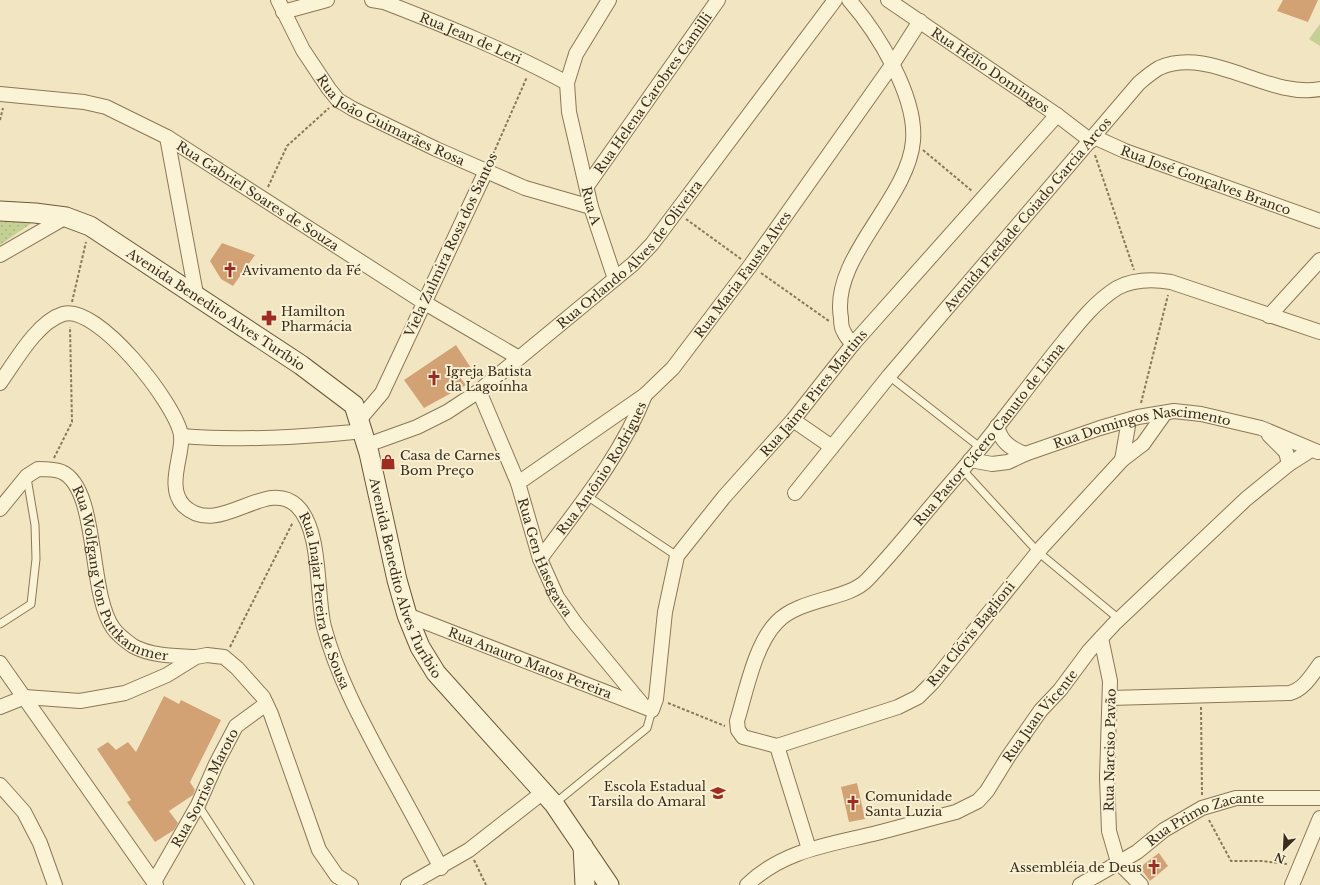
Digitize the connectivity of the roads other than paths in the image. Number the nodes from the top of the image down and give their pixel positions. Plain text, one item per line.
1 (327, 0) edge
2 (372, 0) edge
3 (609, 0) edge
4 (718, 0) edge
5 (835, 0) edge
6 (849, 0) edge
7 (888, 0) edge
8 (281, 6) edge
9 (920, 21) junction
10 (892, 65) junction
11 (567, 83) junction
12 (1320, 89) edge
13 (0, 94) edge
14 (1056, 115) junction
15 (167, 137) junction
16 (1092, 139) junction
17 (486, 171) junction
18 (587, 186) junction
19 (592, 207) junction
20 (0, 211) edge
21 (66, 217) junction
22 (1320, 221) edge
23 (0, 255) edge
24 (1320, 260) edge
25 (615, 278) junction
26 (196, 294) junction
27 (425, 303) junction
28 (1269, 316) junction
29 (1320, 332) edge
30 (853, 344) junction
31 (519, 358) junction
32 (890, 376) junction
33 (0, 383) edge
34 (479, 391) junction
35 (646, 395) junction
36 (1165, 413) junction
37 (1134, 418) junction
38 (793, 420) junction
39 (997, 426) junction
40 (1261, 428) junction
41 (363, 432) junction
42 (181, 436) junction
43 (832, 447) junction
44 (981, 448) junction
45 (1315, 452) edge
46 (1025, 454) junction
47 (1122, 460) junction
48 (1289, 464) junction
49 (966, 465) junction
50 (27, 476) junction
51 (518, 483) junction
52 (795, 492) dead end
53 (587, 496) junction
54 (0, 509) edge
55 (1038, 552) junction
56 (677, 556) junction
57 (540, 559) junction
58 (407, 615) junction
59 (1119, 619) junction
60 (0, 624) edge
61 (1101, 638) junction
62 (196, 657) junction
63 (0, 663) edge
64 (1320, 664) edge
65 (25, 697) junction
66 (1110, 698) junction
67 (266, 704) junction
68 (650, 705) junction
69 (0, 707) edge
70 (777, 746) junction
71 (0, 785) edge
72 (548, 798) junction
73 (1320, 798) edge
74 (198, 805) junction
75 (1320, 818) edge
76 (582, 844) junction
77 (808, 849) junction
78 (1118, 862) junction
79 (441, 868) junction
80 (156, 884) edge
81 (56, 885) edge
82 (250, 885) edge
83 (351, 885) edge
84 (408, 885) edge
85 (585, 885) edge
86 (609, 885) edge
87 (747, 885) edge
88 (1080, 885) edge
89 (1141, 885) edge
90 (1292, 885) edge

1 - 8 street
2 - 11 street, Rua Jean de Leri
3 - 11 street
4 - 18 street, Rua Helena Carobres Camilli
5 - 25 street, Rua Orlando Alves de Oliveira
6 - 10 street
7 - 9 street, Rua Hélio Domingos
8 - 17 street, Rua João Guimarães Rosa
9 - 10 street, Rua Maria Fausta Alves
9 - 14 street, Rua Hélio Domingos
10 - 30 street
10 - 35 street, Rua Maria Fausta Alves
11 - 18 street, Rua A
12 - 16 street, Avenida Piedade Coiado Garcia Arcos
13 - 15 street, Rua Gabriel Soares de Souza
14 - 16 street, Rua Hélio Domingos
14 - 30 street, Rua Jaime Pires Martins
15 - 26 street
15 - 27 street, Rua Gabriel Soares de Souza
16 - 22 street, Rua José Gonçalves Branco
16 - 32 street, Avenida Piedade Coiado Garcia Arcos
17 - 19 street, Rua João Guimarães Rosa
17 - 27 street, Viela Zulmira Rosa dos Santos
18 - 19 street, Rua A
19 - 25 street, Rua A
20 - 21 main road, Avenida Benedito Alves Turíbio
21 - 23 street
21 - 26 main road, Avenida Benedito Alves Turíbio
24 - 28 street
25 - 31 street, Rua Orlando Alves de Oliveira
26 - 41 main road, Avenida Benedito Alves Turíbio
27 - 31 street, Rua Gabriel Soares de Souza
27 - 41 street, Viela Zulmira Rosa dos Santos
28 - 29 street, Rua Pastor Cícero Canuto de Lima
28 - 39 street, Rua Pastor Cícero Canuto de Lima
30 - 38 street, Rua Jaime Pires Martins
31 - 34 street, Rua Orlando Alves de Oliveira
32 - 43 street, Avenida Piedade Coiado Garcia Arcos
32 - 44 lane
33 - 42 street
34 - 41 street, Rua Orlando Alves de Oliveira
34 - 51 street, Rua Gen Hasegawa
35 - 51 street, Rua Maria Fausta Alves
35 - 53 street, Rua Antônio Rodrigues
36 - 37 street, Rua Domingos Nascimento
36 - 40 street, Rua Domingos Nascimento
36 - 47 street, Rua Clóvis Baglioni
37 - 46 street, Rua Domingos Nascimento
37 - 47 street
38 - 43 street
38 - 56 street, Rua Jaime Pires Martins
39 - 44 street, Rua Pastor Cícero Canuto de Lima
39 - 46 street
40 - 45 street, Rua Juan Vicente
40 - 48 street
41 - 42 street, Rua Orlando Alves de Oliveira
41 - 58 main road, Avenida Benedito Alves Turíbio
42 - 79 street, Rua Inajar Pereira de Sousa
43 - 52 street, Avenida Piedade Coiado Garcia Arcos
44 - 49 street, Rua Pastor Cícero Canuto de Lima
45 - 48 street, Rua Juan Vicente
46 - 49 street, Rua Domingos Nascimento
47 - 55 street, Rua Clóvis Baglioni
48 - 59 street, Rua Juan Vicente
49 - 55 lane
49 - 70 street, Rua Pastor Cícero Canuto de Lima
50 - 54 street, Rua Wolfgang Von Puttkammer
50 - 60 lane
50 - 62 street, Rua Wolfgang Von Puttkammer
51 - 57 street, Rua Gen Hasegawa
53 - 56 lane
53 - 57 street, Rua Antônio Rodrigues
55 - 59 lane
55 - 70 street, Rua Clóvis Baglioni
56 - 68 street, Rua Jaime Pires Martins
57 - 68 street, Rua Gen Hasegawa
58 - 68 street, Rua Anauro Matos Pereira
58 - 72 main road, Avenida Benedito Alves Turíbio
59 - 61 street, Rua Juan Vicente
61 - 66 street, Rua Narciso Pavão
61 - 77 street, Rua Juan Vicente
62 - 65 street
62 - 67 street, Rua Wolfgang Von Puttkammer
63 - 65 street
64 - 66 street
65 - 69 street
65 - 80 street
66 - 78 street, Rua Narciso Pavão
67 - 74 street, Rua Sorriso Maroto
67 - 83 street
68 - 72 lane
70 - 77 street
71 - 81 street
72 - 76 main road, Avenida Benedito Alves Turíbio
72 - 79 street
73 - 78 street, Rua Primo Zacante
74 - 80 street, Rua Sorriso Maroto
74 - 82 lane
75 - 90 street
76 - 85 main road
76 - 86 main road, Avenida Benedito Alves Turíbio
77 - 87 street, Rua Juan Vicente
78 - 88 street, Rua Primo Zacante
78 - 89 street
79 - 84 street

